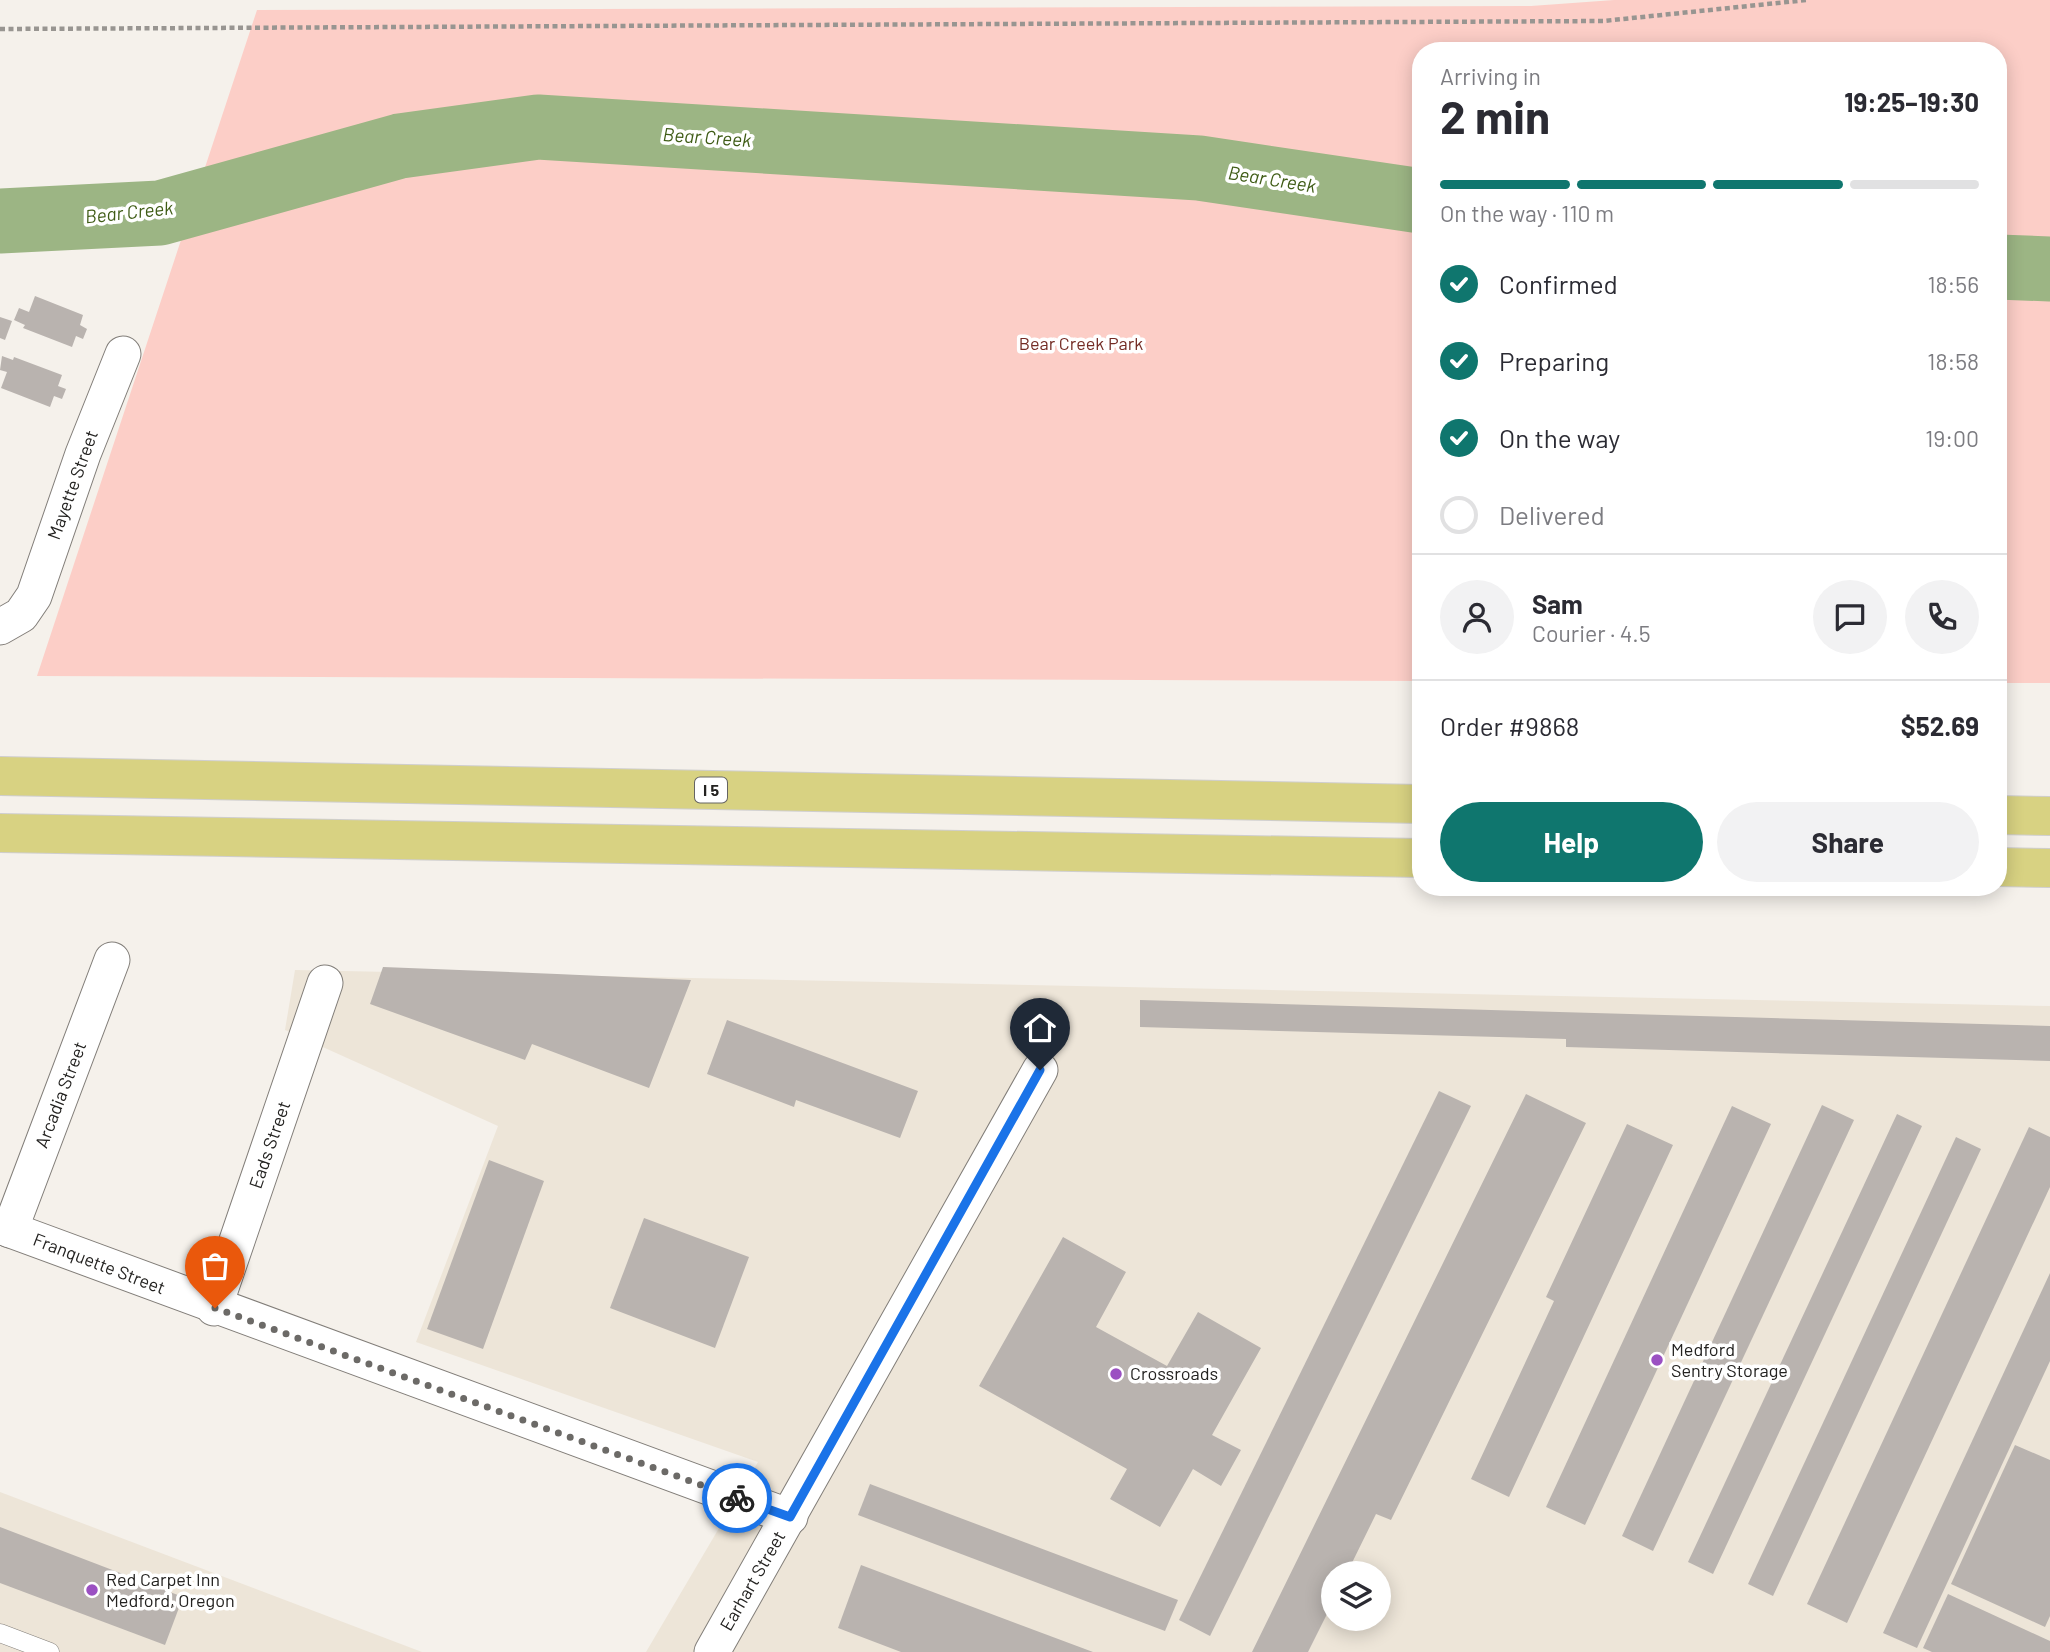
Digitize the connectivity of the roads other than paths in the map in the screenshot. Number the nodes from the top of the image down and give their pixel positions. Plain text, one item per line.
1 (123, 354) dead end
2 (11, 621) edge
3 (0, 776) edge
4 (1412, 803) edge
5 (2007, 815) edge
6 (2050, 816) edge
7 (0, 833) edge
8 (1412, 858) edge
9 (2007, 867) edge
10 (2050, 868) edge
11 (112, 960) dead end
12 (325, 983) dead end
13 (1040, 1070) dead end
14 (5, 1228) edge
15 (215, 1308) junction
16 (790, 1517) junction
17 (0, 1633) edge
18 (50, 1652) edge
19 (712, 1652) edge

1 - 2 street, Mayette Street
3 - 4 highway, I 5
5 - 6 highway
7 - 8 highway
9 - 10 highway
11 - 14 street, Arcadia Street
12 - 15 street, Eads Street
13 - 16 street, Earhart Street
14 - 15 street, Franquette Street
15 - 16 street, Franquette Street
16 - 19 street, Earhart Street
17 - 18 lane

